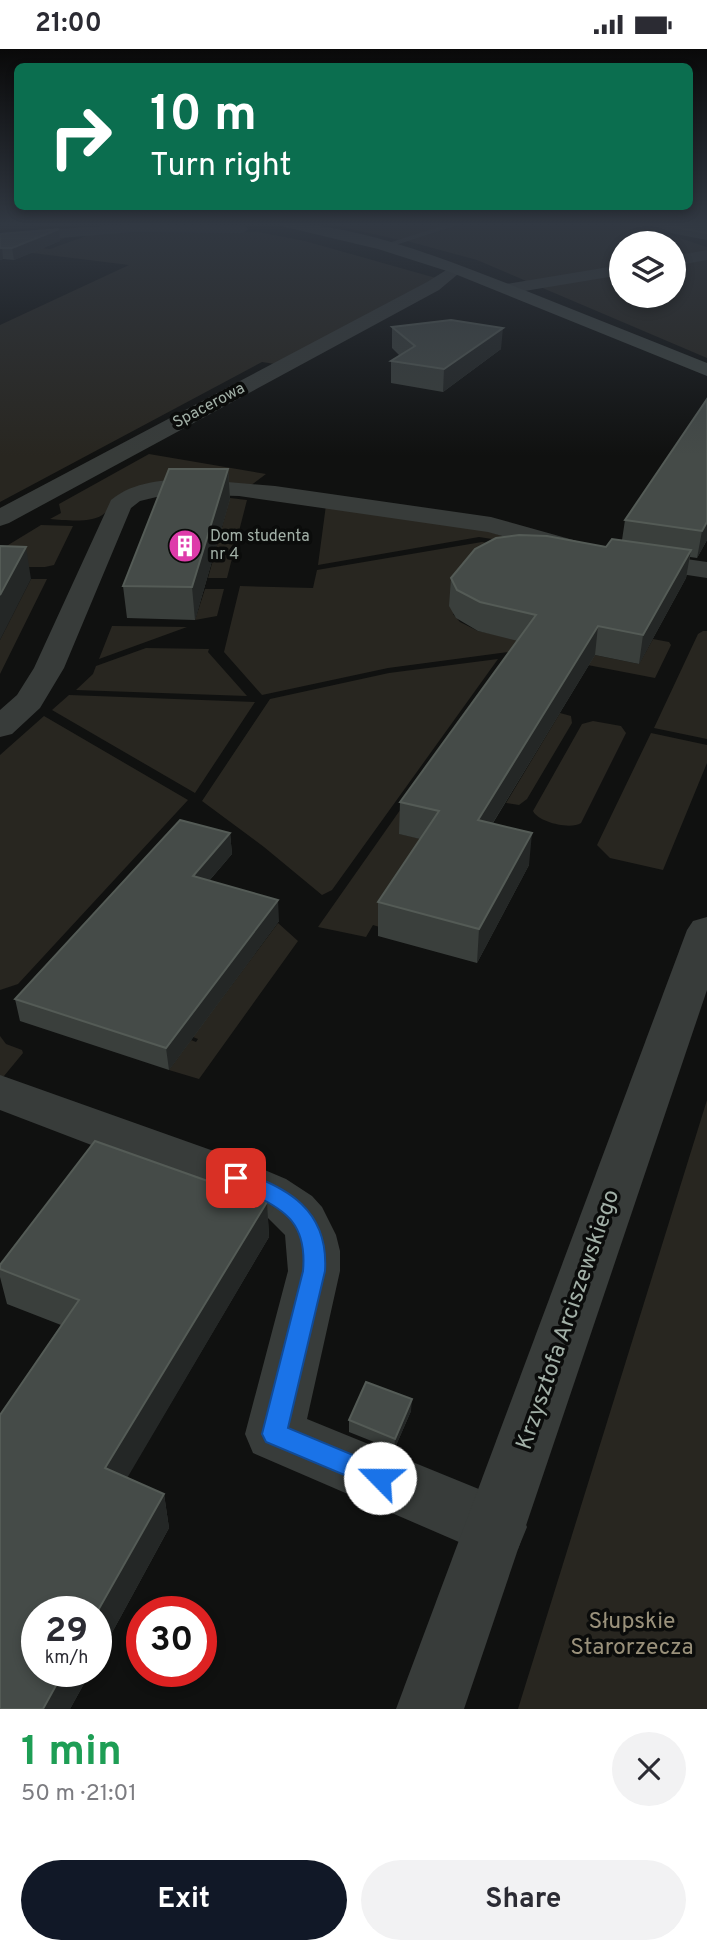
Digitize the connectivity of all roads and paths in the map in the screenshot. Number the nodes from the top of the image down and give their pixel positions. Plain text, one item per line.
1 (406, 300) edge
2 (536, 300) edge
3 (707, 370) edge
4 (0, 518) edge
5 (707, 570) edge
6 (0, 727) edge
7 (707, 930) edge
8 (0, 1092) edge
9 (496, 1527) junction
10 (430, 1709) edge

1 - 4 street, Spacerowa
2 - 3 main road
5 - 6 street
7 - 9 street, Krzysztofa Arciszewskiego
8 - 9 street
9 - 10 street, Krzysztofa Arciszewskiego

